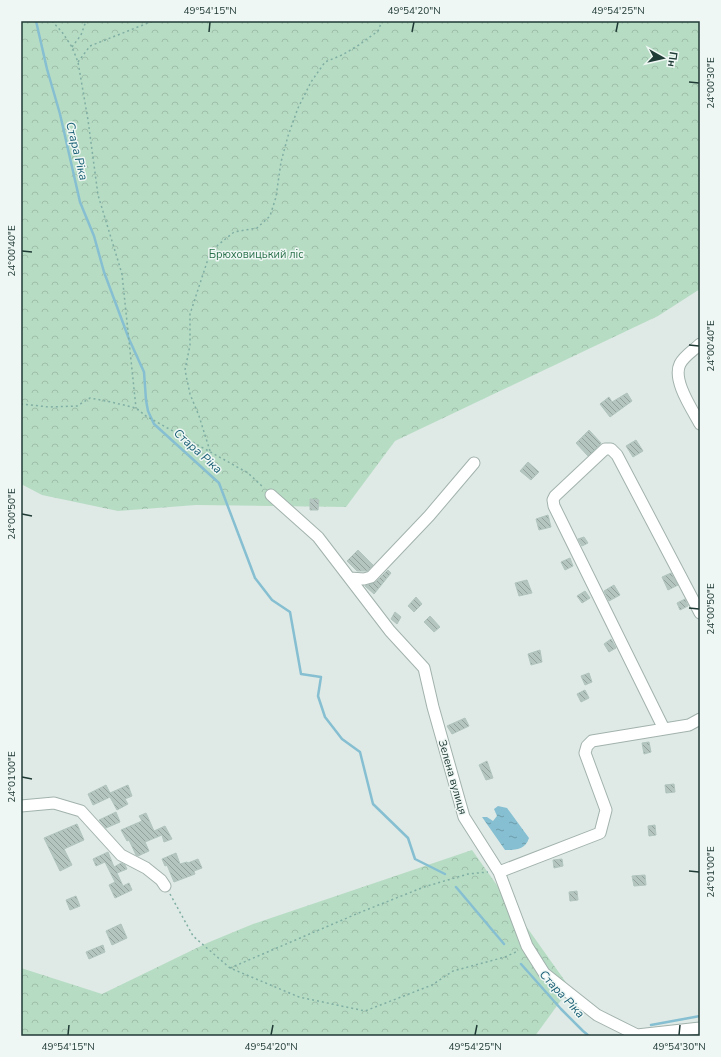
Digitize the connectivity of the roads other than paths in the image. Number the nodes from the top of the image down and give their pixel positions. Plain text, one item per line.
1 (700, 344) edge
2 (700, 424) edge
3 (474, 463) dead end
4 (271, 495) road end
5 (350, 578) junction
6 (700, 613) edge
7 (700, 719) edge
8 (664, 729) junction
9 (21, 806) edge
10 (499, 872) junction
11 (165, 886) road end
12 (700, 1028) edge
13 (637, 1035) edge

1 - 2 street
3 - 5 street
4 - 5 street, Зелена вулиця
5 - 10 street, Зелена вулиця
6 - 8 street
7 - 8 street
8 - 10 street
9 - 11 street
10 - 13 street, Зелена вулиця
12 - 13 street, Зелена вулиця

